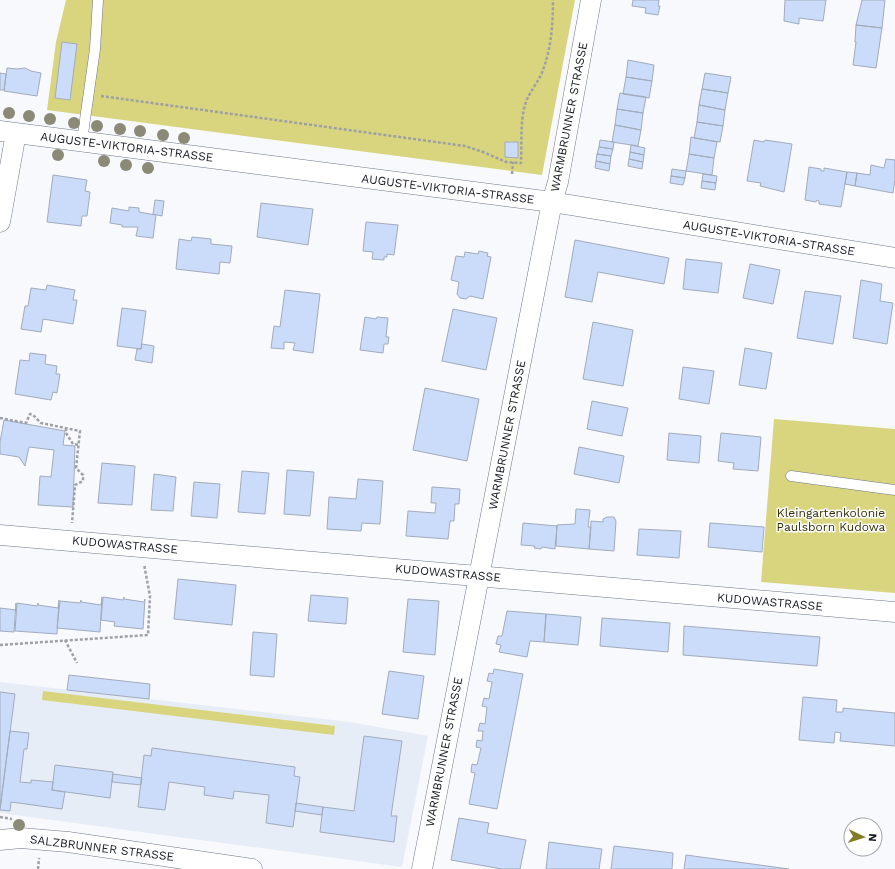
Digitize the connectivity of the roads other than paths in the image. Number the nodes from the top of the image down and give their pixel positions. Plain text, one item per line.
1 (98, 0) edge
2 (591, 0) edge
3 (8, 132) edge
4 (82, 141) junction
5 (552, 202) junction
6 (0, 222) edge
7 (895, 258) edge
8 (791, 476) dead end
9 (895, 490) edge
10 (0, 535) edge
11 (479, 576) junction
12 (895, 612) edge
13 (0, 840) edge
14 (252, 869) edge
15 (422, 869) edge

1 - 4 lane
2 - 5 street, WARMBRUNNER STRASSE
3 - 4 street, AUGUSTE-VIKTORIA-STRASSE
3 - 6 street
4 - 5 street, AUGUSTE-VIKTORIA-STRASSE
5 - 7 street, AUGUSTE-VIKTORIA-STRASSE
5 - 11 street, WARMBRUNNER STRASSE
8 - 9 lane
10 - 11 street, KUDOWASTRASSE
11 - 12 street, KUDOWASTRASSE
11 - 15 street, WARMBRUNNER STRASSE
13 - 14 street, SALZBRUNNER STRASSE

